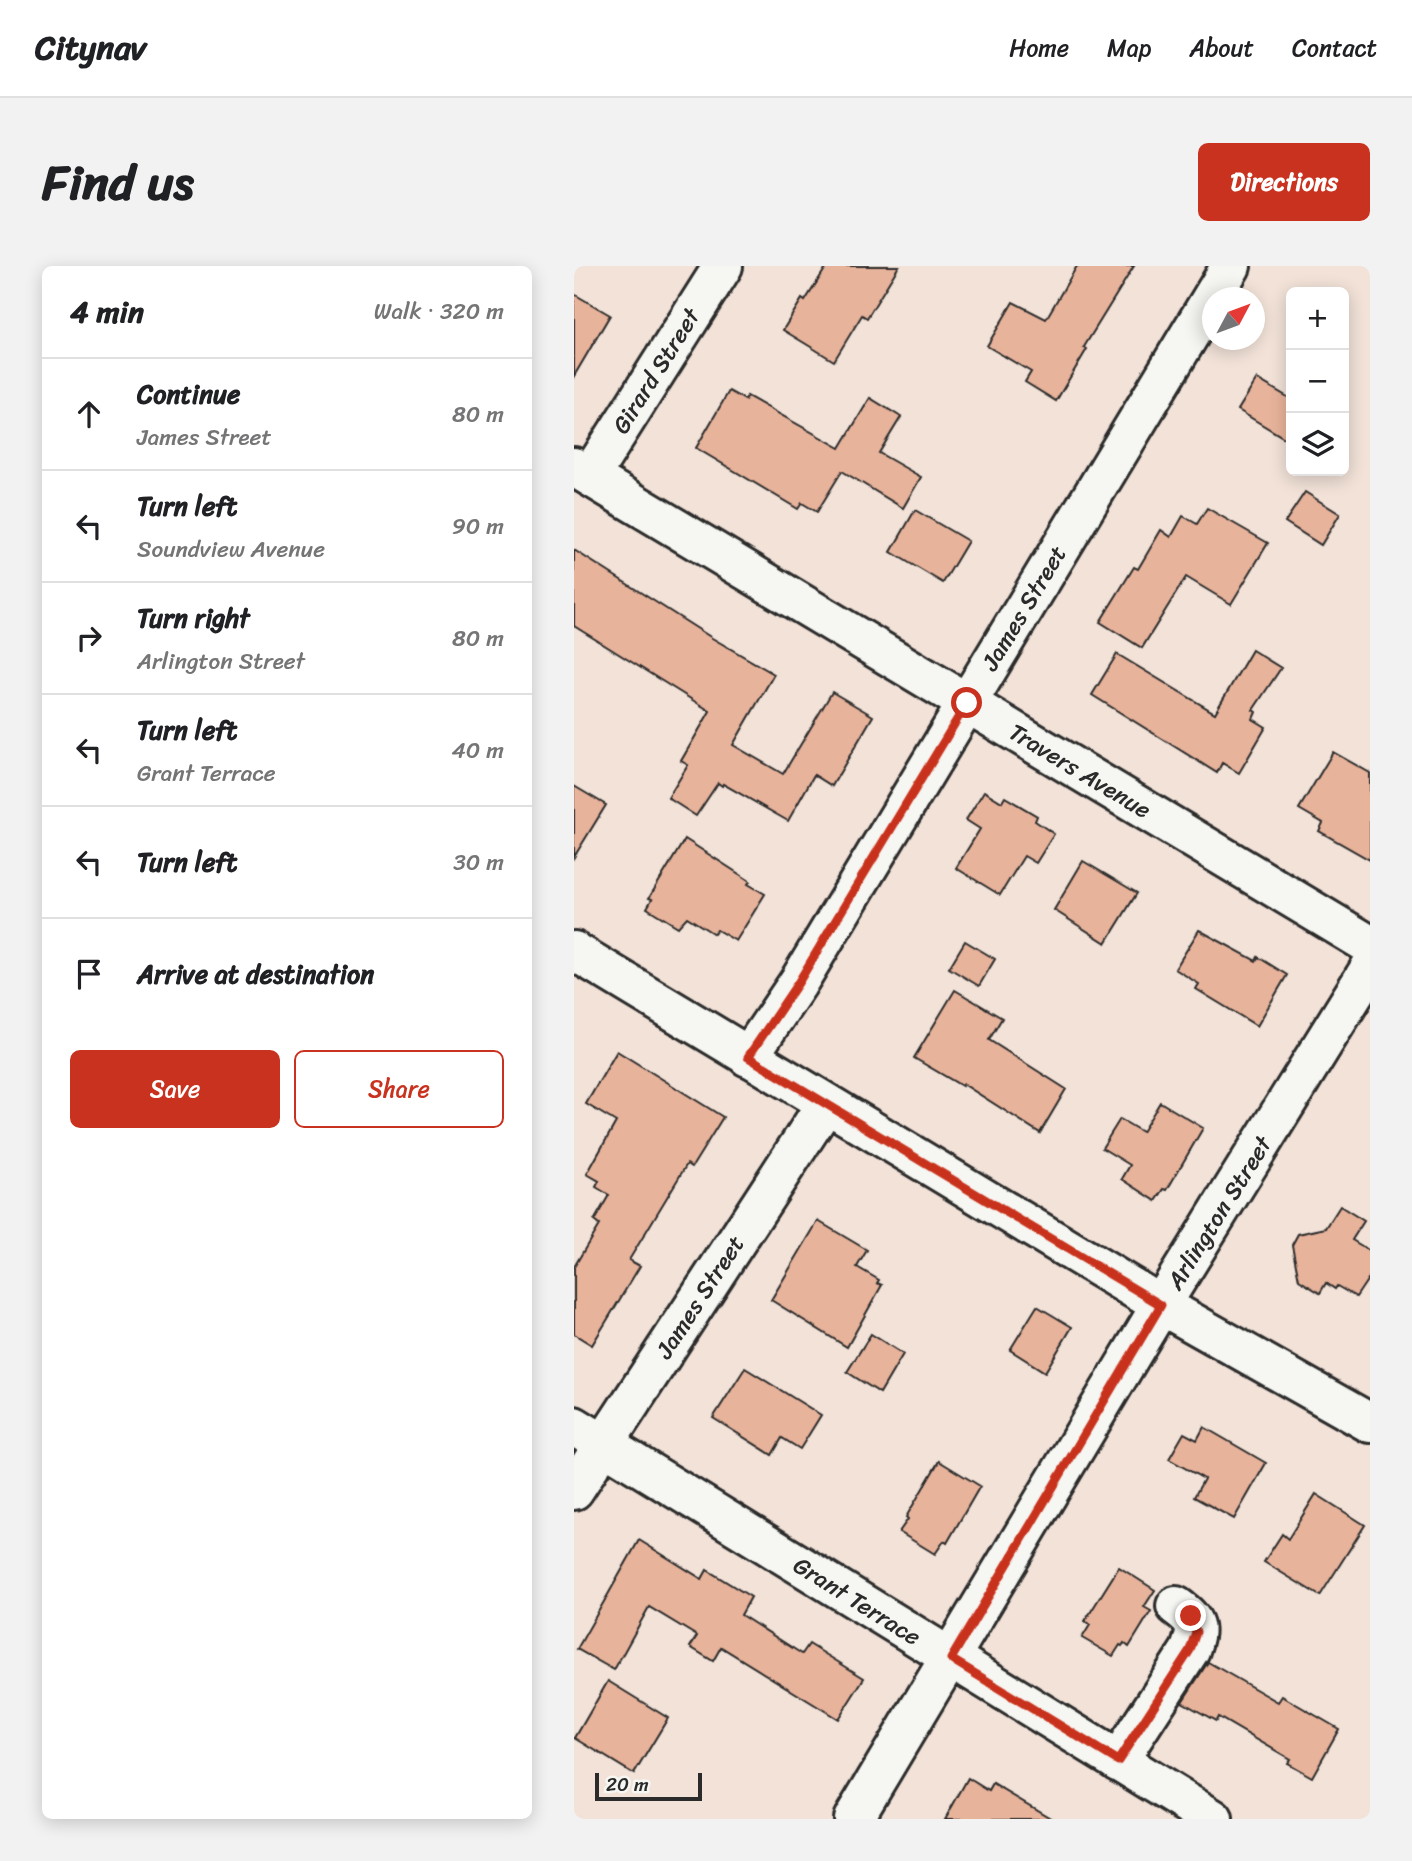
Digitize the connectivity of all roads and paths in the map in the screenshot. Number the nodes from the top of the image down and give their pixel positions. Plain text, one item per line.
1 (723, 266) edge
2 (1231, 266) edge
3 (582, 471) edge
4 (967, 703) junction
5 (1370, 945) edge
6 (574, 951) edge
7 (1370, 968) edge
8 (748, 1057) junction
9 (826, 1104) junction
10 (1161, 1305) junction
11 (1370, 1423) edge
12 (589, 1436) edge
13 (574, 1490) edge
14 (1177, 1606) dead end
15 (951, 1659) junction
16 (1118, 1761) junction
17 (853, 1819) edge
18 (1213, 1819) edge

1 - 3 street, Girard Street
2 - 4 street, James Street
3 - 4 street, Travers Avenue
4 - 5 street, Travers Avenue
4 - 8 street, James Street
6 - 8 street
7 - 10 street, Arlington Street
8 - 9 street
9 - 10 street
9 - 12 street, James Street
10 - 11 street
10 - 15 street, Arlington Street
12 - 13 street, James Street
12 - 15 street, Grant Terrace
14 - 16 street
15 - 16 street, Grant Terrace
15 - 17 street, Arlington Street
16 - 18 street, Grant Terrace

